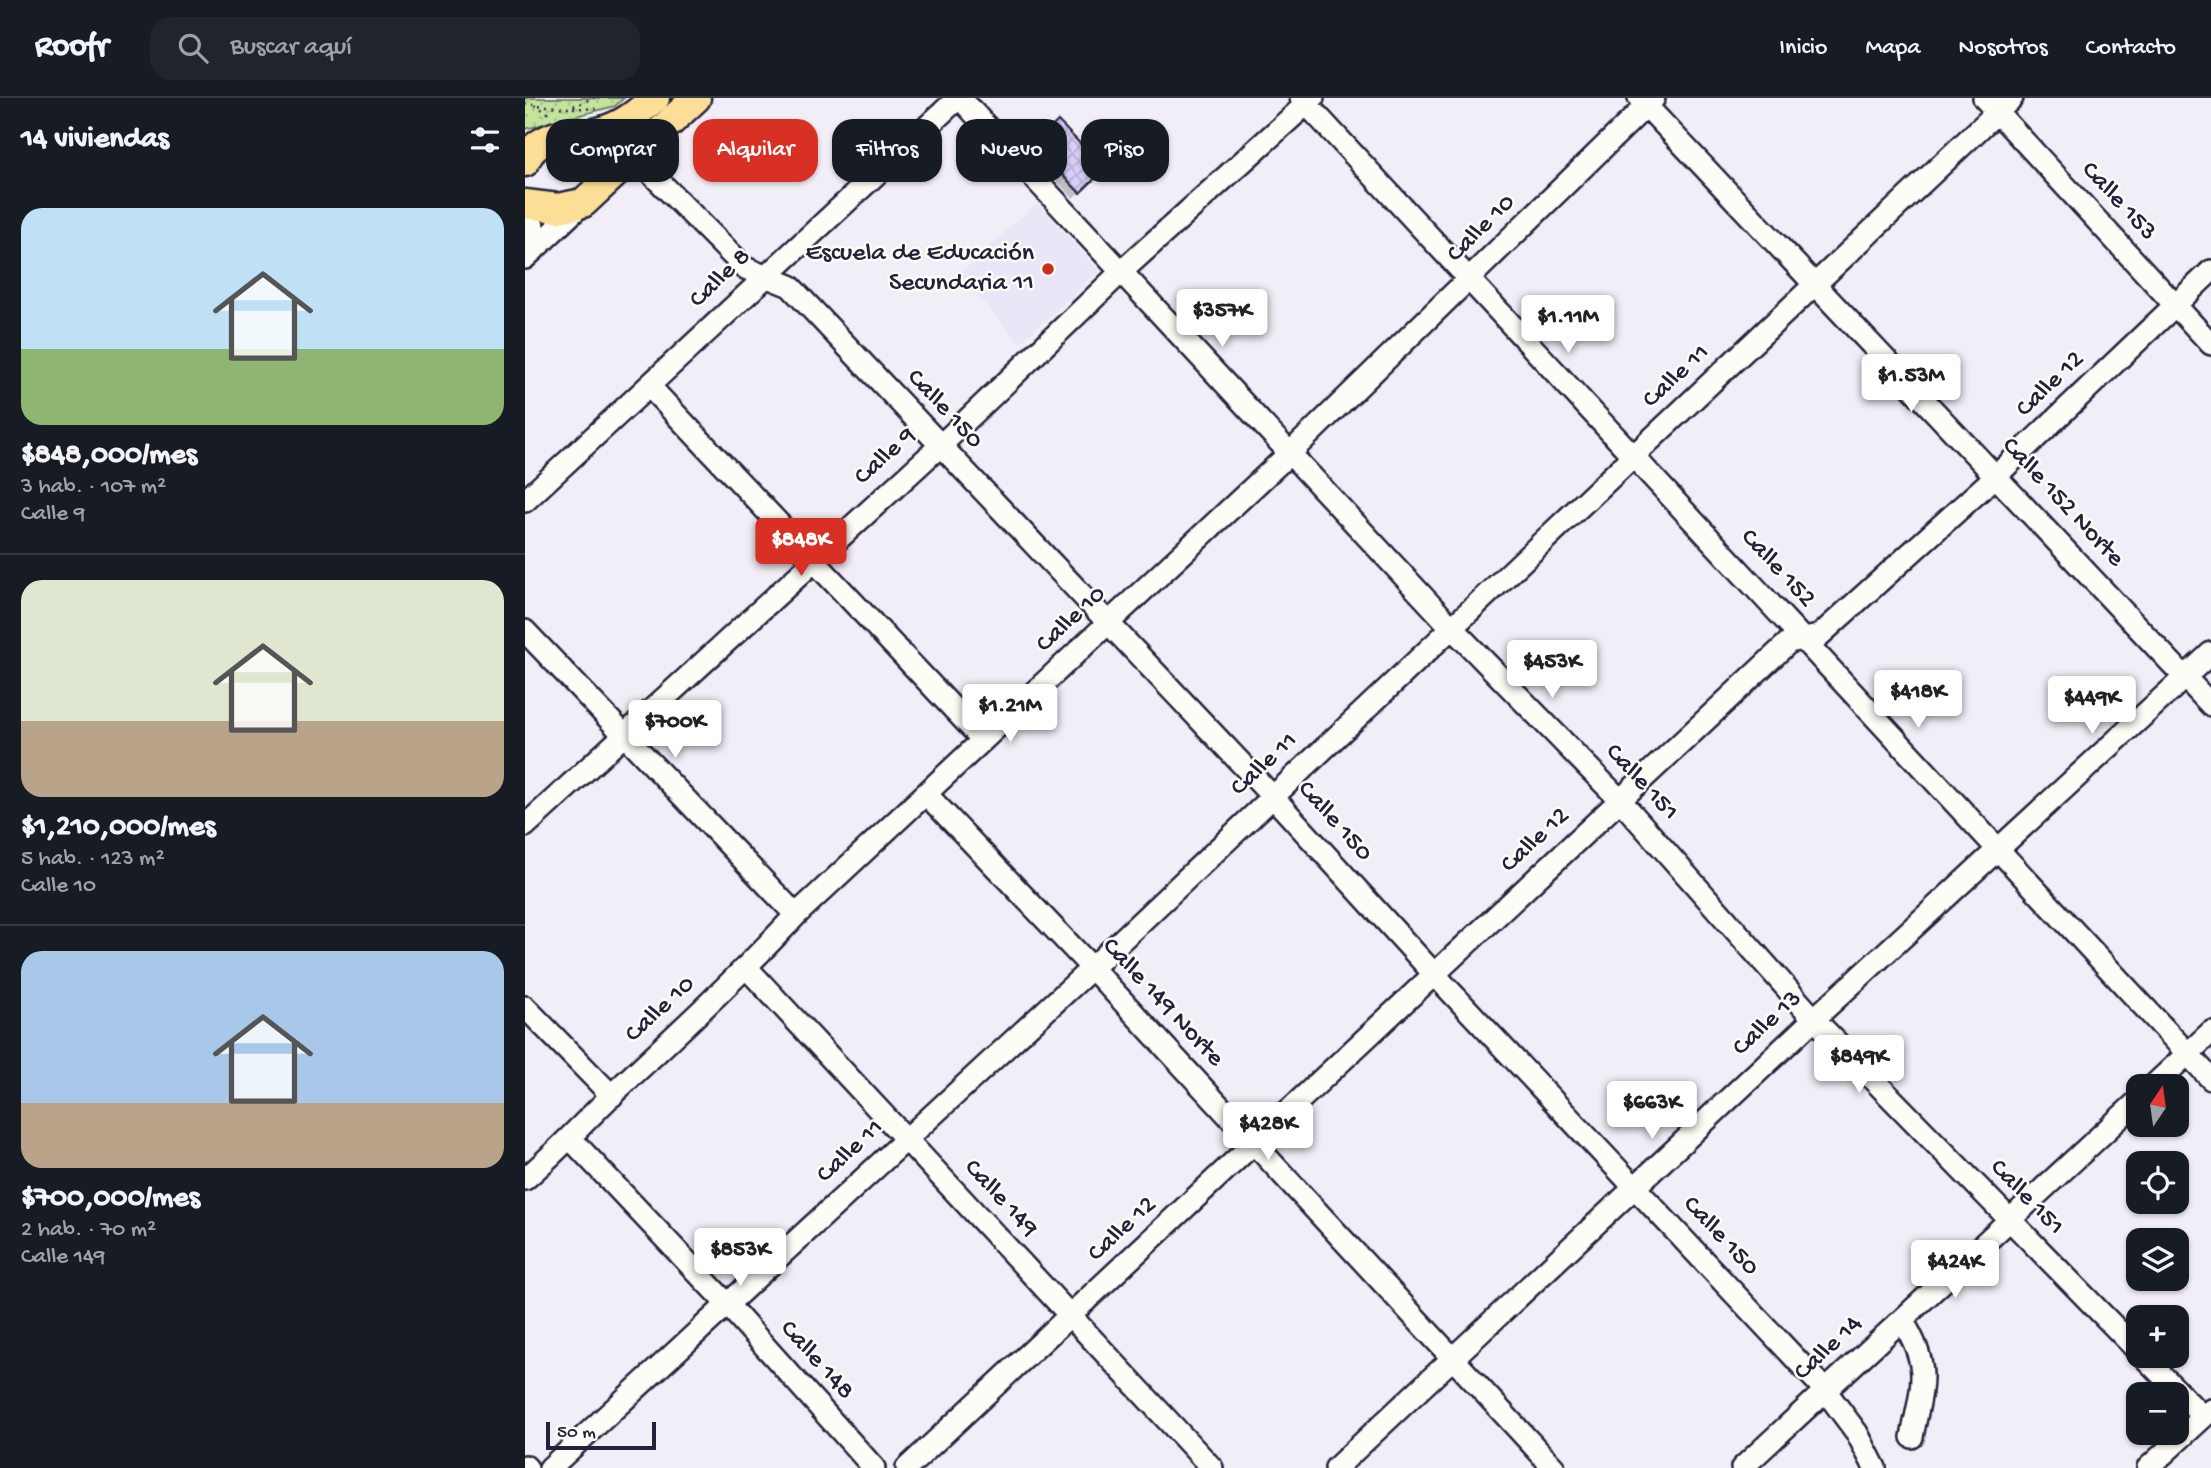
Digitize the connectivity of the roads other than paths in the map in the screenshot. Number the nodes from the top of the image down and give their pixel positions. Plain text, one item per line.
1 (655, 98) edge
2 (696, 98) edge
3 (959, 98) edge
4 (1307, 100) edge
5 (1646, 101) edge
6 (1997, 103) edge
7 (631, 119) edge
8 (673, 119) edge
9 (546, 143) edge
10 (526, 156) edge
11 (606, 182) edge
12 (659, 182) edge
13 (583, 203) junction
14 (526, 204) edge
15 (529, 254) edge
16 (2211, 271) edge
17 (1121, 272) junction
18 (764, 276) junction
19 (1470, 281) junction
20 (1817, 284) junction
21 (2174, 305) junction
22 (2211, 344) edge
23 (650, 387) junction
24 (940, 446) junction
25 (1290, 453) junction
26 (1633, 456) junction
27 (1997, 475) junction
28 (529, 488) edge
29 (814, 561) junction
30 (1109, 624) junction
31 (1453, 629) junction
32 (525, 631) edge
33 (1804, 639) junction
34 (2211, 653) edge
35 (2185, 677) junction
36 (2211, 705) edge
37 (622, 735) junction
38 (983, 740) junction
39 (926, 794) junction
40 (1272, 796) junction
41 (1620, 800) junction
42 (525, 826) edge
43 (2001, 850) junction
44 (796, 915) junction
45 (747, 968) junction
46 (1092, 968) junction
47 (1435, 975) junction
48 (525, 1007) edge
49 (1814, 1019) junction
50 (2211, 1032) edge
51 (2187, 1054) junction
52 (2166, 1074) edge
53 (2211, 1079) edge
54 (612, 1096) junction
55 (2126, 1112) edge
56 (571, 1139) junction
57 (906, 1140) junction
58 (1254, 1146) junction
59 (525, 1179) edge
60 (1635, 1186) junction
61 (2009, 1222) junction
62 (727, 1304) junction
63 (1072, 1316) junction
64 (1902, 1320) junction
65 (2126, 1339) edge
66 (1451, 1358) junction
67 (2156, 1368) edge
68 (1825, 1391) junction
69 (2207, 1414) edge
70 (1912, 1437) dead end
71 (550, 1468) edge
72 (874, 1468) edge
73 (907, 1468) edge
74 (1212, 1468) edge
75 (1336, 1468) edge
76 (1554, 1468) edge
77 (1742, 1468) edge
78 (1875, 1468) edge
79 (2148, 1468) edge

1 - 7 main road
2 - 8 main road
3 - 17 street, Calle 151
3 - 18 street, Calle 8
4 - 17 street, Calle 9
4 - 19 street, Calle 152
5 - 19 street, Calle 10
5 - 20 street, Calle 152 Norte
6 - 20 street, Calle 11
6 - 21 street, Calle 153
9 - 10 main road
11 - 13 main road
12 - 18 street, Calle 150
13 - 14 main road
13 - 15 street
14 - 15 street
16 - 21 street, Calle 12
17 - 24 street, Calle 9
17 - 25 street, Calle 151
18 - 23 street, Calle 8
18 - 24 street, Calle 150
19 - 25 street, Calle 10
19 - 26 street, Calle 152
20 - 26 street, Calle 11
20 - 27 street, Calle 152 Norte
21 - 22 street, Calle 153
21 - 27 street, Calle 12
23 - 28 street, Calle 8
23 - 29 street
24 - 29 street, Calle 9
24 - 30 street, Calle 150
25 - 30 street, Calle 10
25 - 31 street, Calle 151
26 - 31 street, Calle 11
26 - 33 street, Calle 152
27 - 33 street, Calle 12
27 - 35 street, Calle 152 Norte
29 - 37 street, Calle 9
29 - 38 street
30 - 38 street, Calle 10
30 - 40 street, Calle 150
31 - 40 street, Calle 11
31 - 41 street, Calle 151
32 - 37 street
33 - 41 street, Calle 12
33 - 43 street, Calle 152
34 - 35 street, Calle 13
35 - 36 street, Calle 152 Norte
35 - 43 street, Calle 13
37 - 42 street, Calle 9
37 - 44 street
38 - 39 street, Calle 10
39 - 44 street, Calle 10
39 - 46 street, Calle 149 Norte
40 - 46 street, Calle 11
40 - 47 street, Calle 150
41 - 47 street, Calle 12
41 - 49 street, Calle 151
43 - 49 street, Calle 13
43 - 51 street, Calle 152
44 - 45 street, Calle 10
45 - 54 street, Calle 10
45 - 57 street, Calle 149
46 - 57 street, Calle 11
46 - 58 street, Calle 149 Norte
47 - 58 street, Calle 12
47 - 60 street, Calle 150
48 - 54 street
49 - 60 street, Calle 13
49 - 61 street, Calle 151
50 - 51 street
51 - 52 street
51 - 53 street, Calle 152
54 - 56 street, Calle 10
55 - 61 street, Calle 14
56 - 59 street, Calle 10
56 - 62 street, Calle 148
57 - 62 street, Calle 11
57 - 63 street, Calle 149
58 - 63 street, Calle 12
58 - 66 street, Calle 149 Norte
60 - 66 street, Calle 13
60 - 68 street, Calle 150
61 - 64 street, Calle 14
61 - 65 street, Calle 151
62 - 71 street, Calle 11
62 - 72 street, Calle 148
63 - 73 street, Calle 12
63 - 74 street, Calle 149
64 - 68 street, Calle 14
64 - 70 street
66 - 75 street, Calle 13
66 - 76 street, Calle 149 Norte
67 - 69 street
68 - 77 street, Calle 14
68 - 78 street, Calle 150
69 - 79 street

